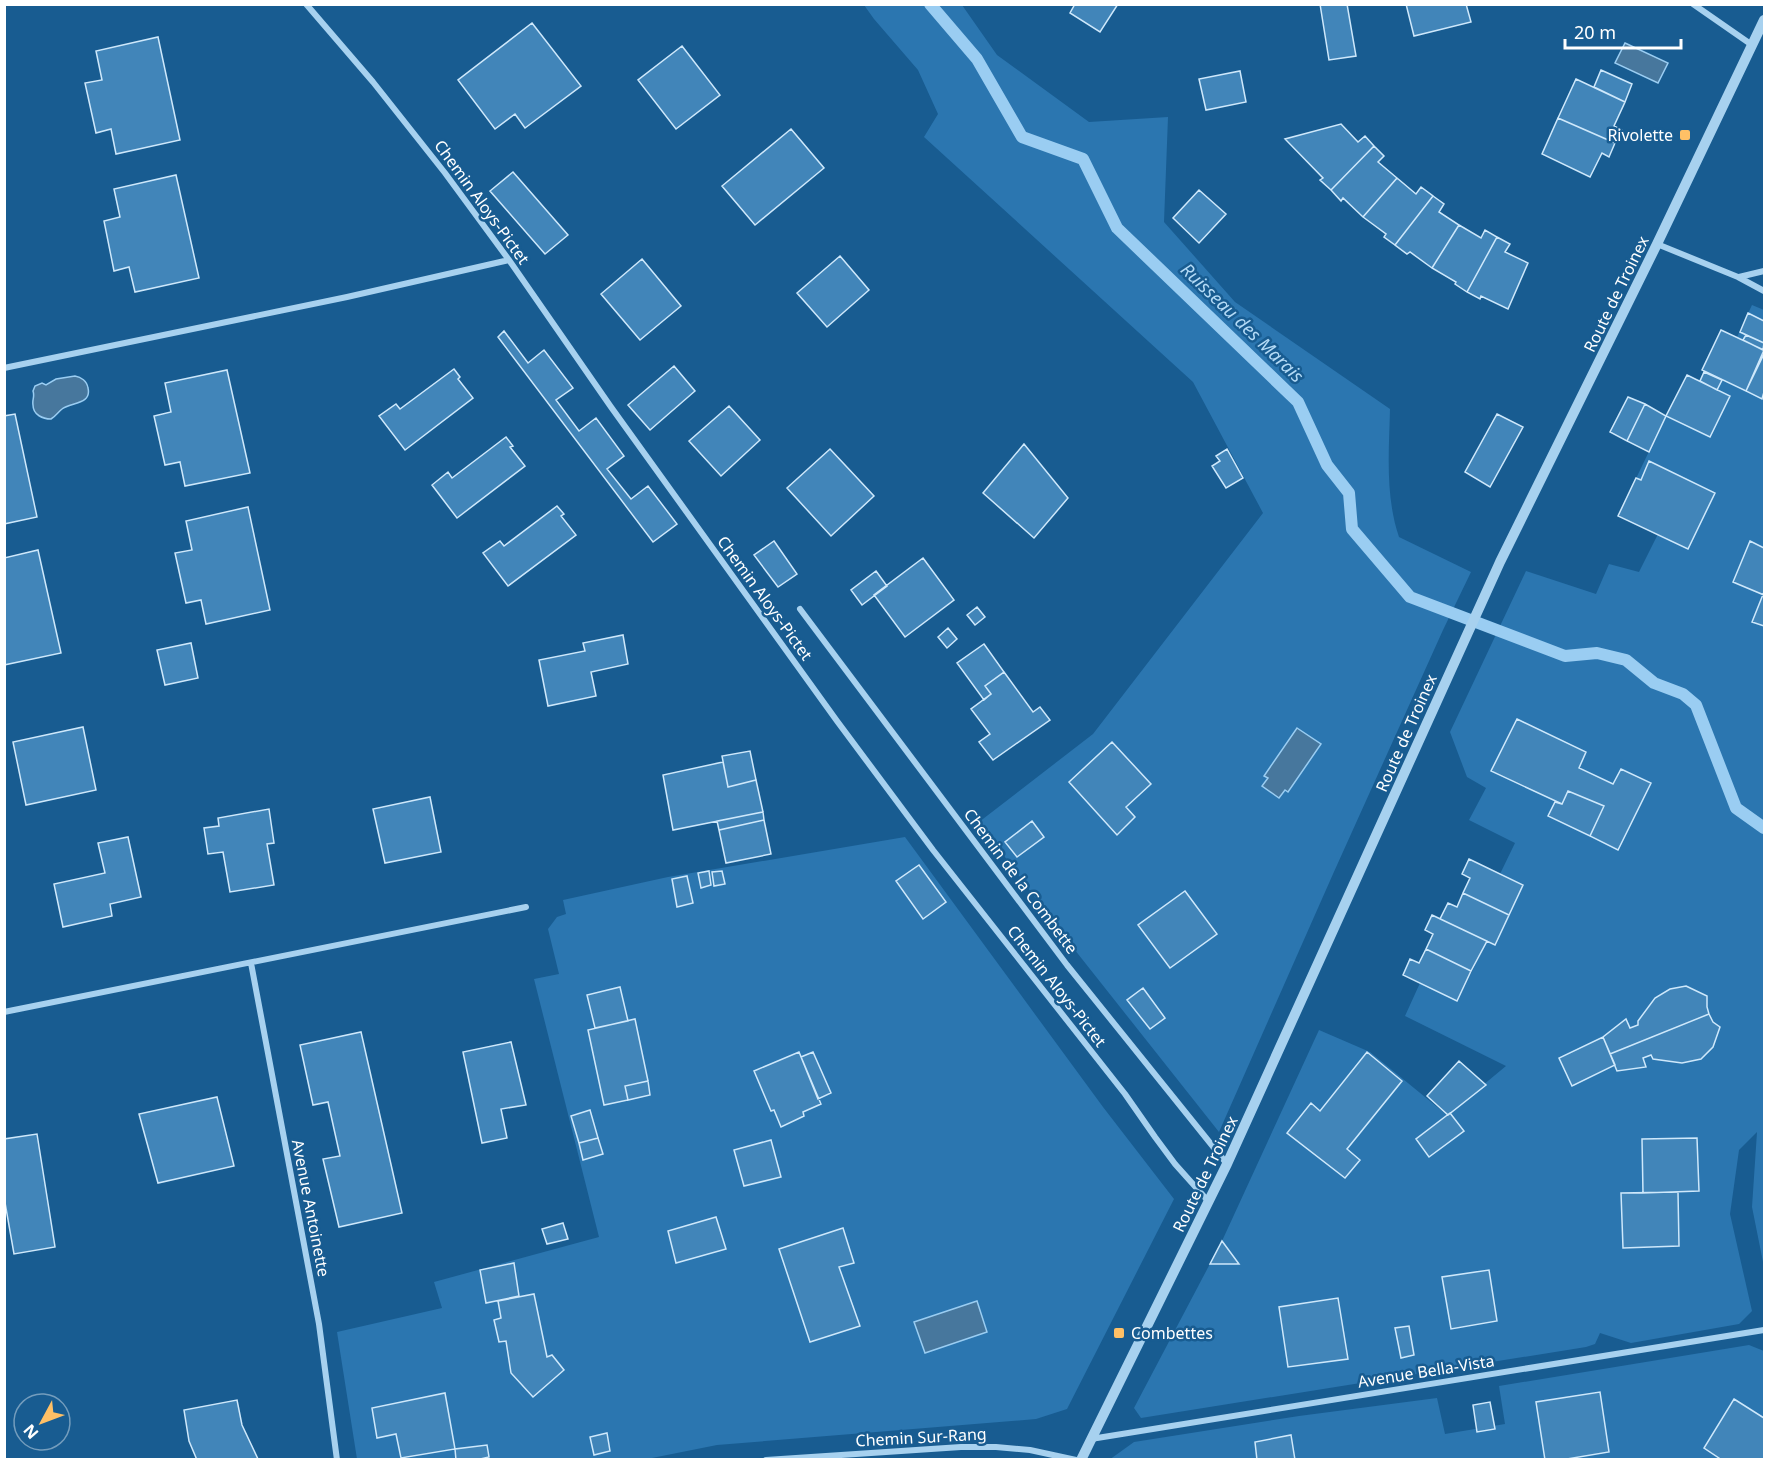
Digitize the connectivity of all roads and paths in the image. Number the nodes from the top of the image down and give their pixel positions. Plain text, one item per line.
1 (306, 4) edge
2 (1693, 4) edge
3 (1764, 20) edge
4 (1752, 45) junction
5 (1657, 244) junction
6 (509, 260) junction
7 (1764, 271) edge
8 (1738, 277) junction
9 (1764, 291) edge
10 (4, 368) edge
11 (800, 609) dead end
12 (526, 907) dead end
13 (251, 963) junction
14 (4, 1012) edge
15 (1227, 1164) junction
16 (1209, 1202) junction
17 (1764, 1330) edge
18 (1092, 1439) junction
19 (337, 1460) edge
20 (766, 1460) edge
21 (1078, 1460) edge

1 - 6 street, Chemin Aloys-Pictet
2 - 4 street
3 - 4 street, Route de Troinex
4 - 5 street, Route de Troinex
5 - 8 street
5 - 15 street, Route de Troinex
6 - 10 street
6 - 16 street, Chemin Aloys-Pictet
7 - 8 street
8 - 9 street
11 - 15 street, Chemin de la Combette
12 - 13 street
13 - 14 street
13 - 19 street, Avenue Antoinette
15 - 16 street, Route de Troinex
16 - 18 street, Route de Troinex
17 - 18 street, Avenue Bella-Vista
18 - 21 street, Route de Troinex
20 - 21 street, Chemin Sur-Rang

